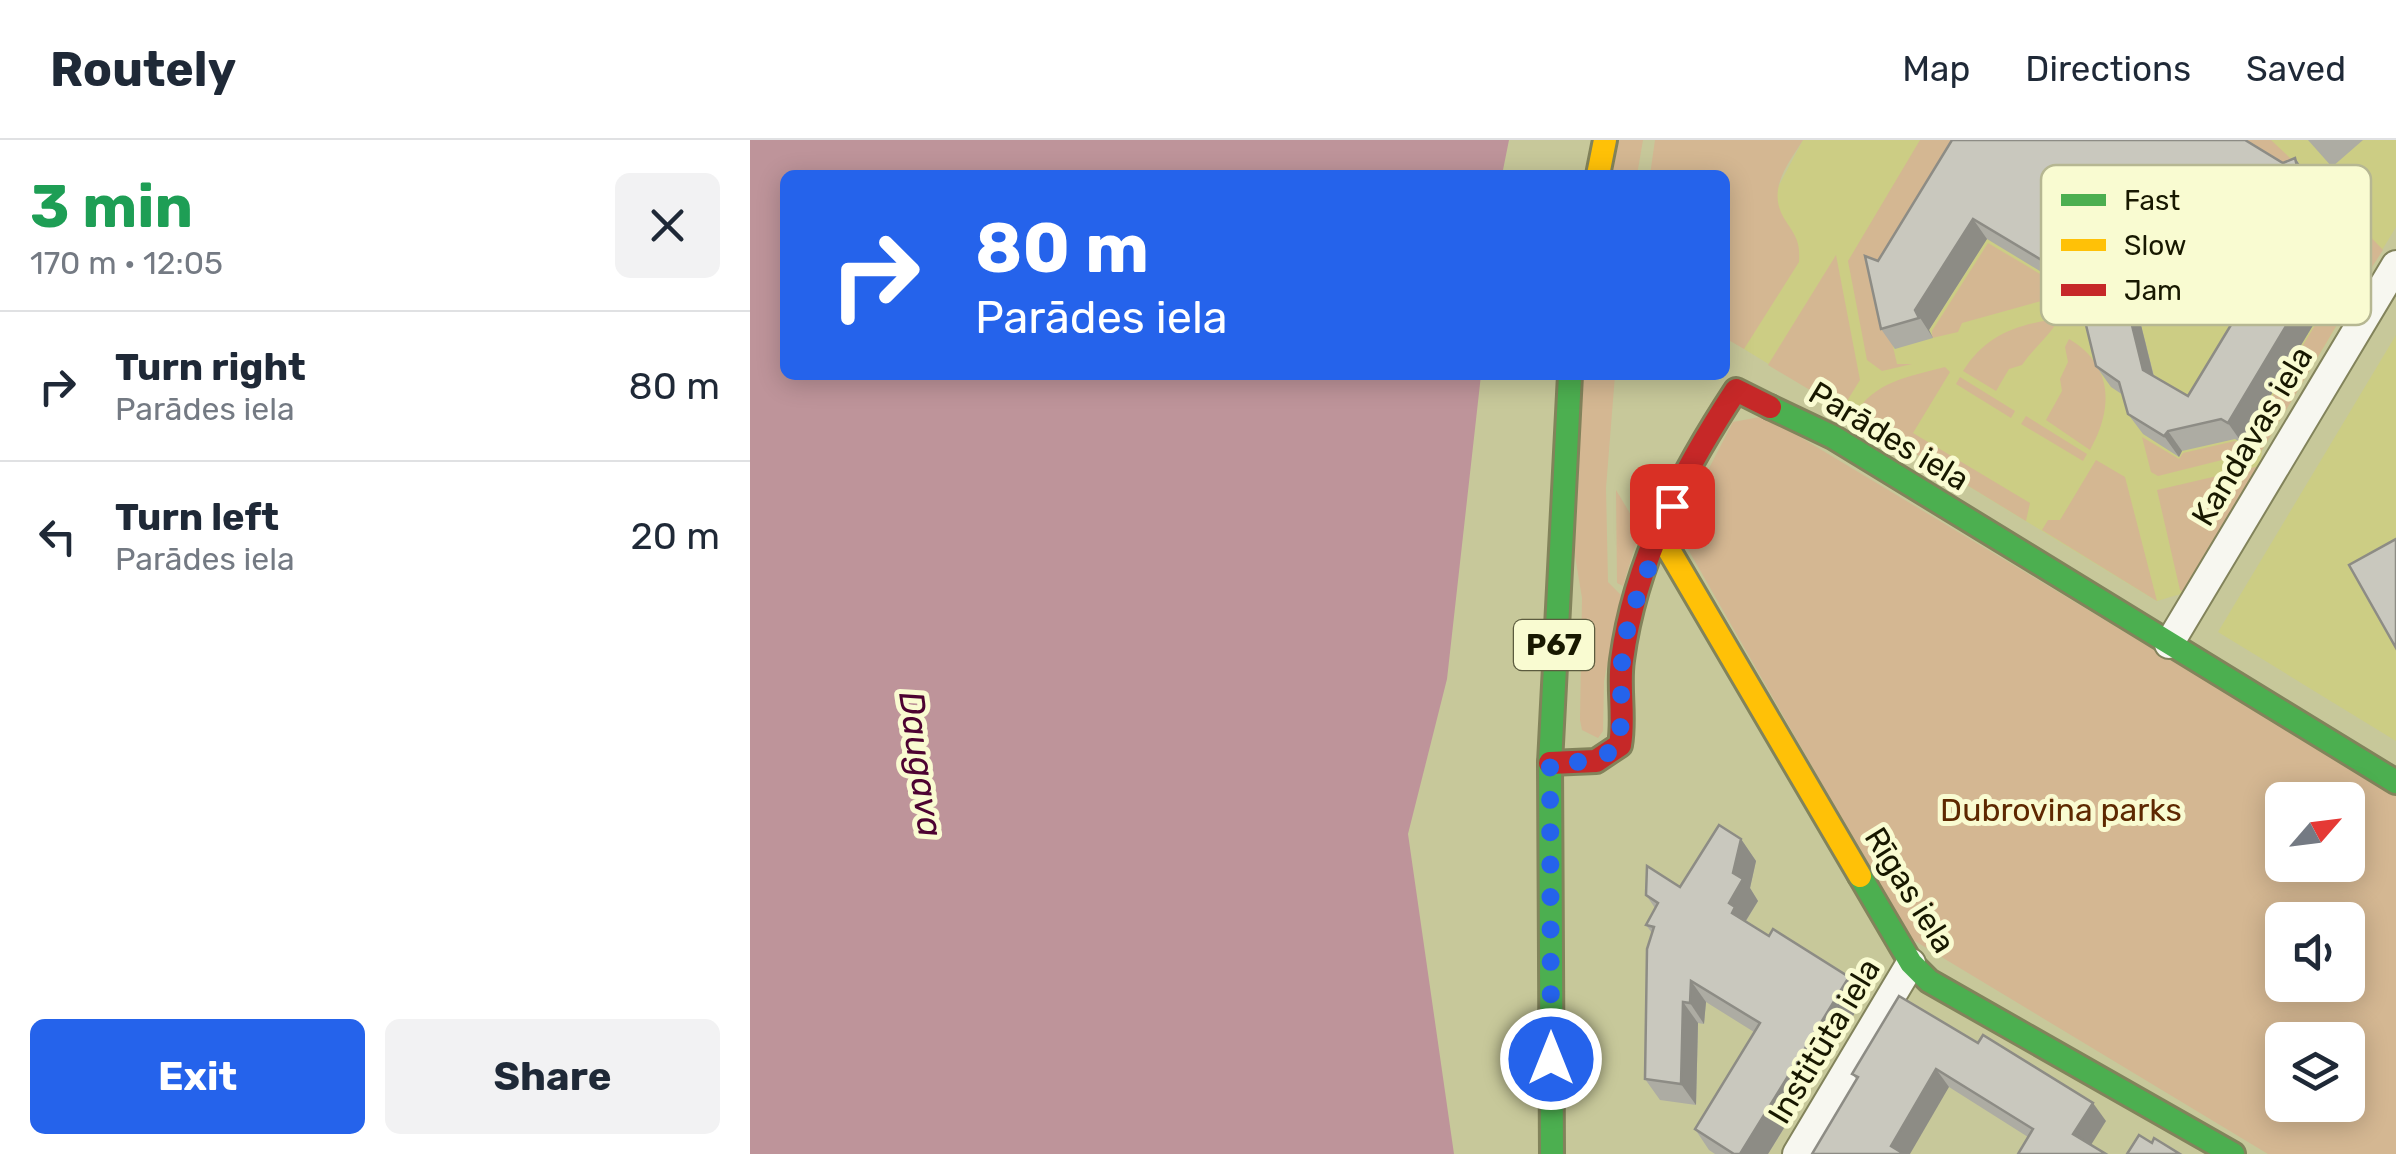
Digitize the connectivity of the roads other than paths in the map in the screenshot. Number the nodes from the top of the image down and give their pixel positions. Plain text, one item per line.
1 (1605, 140) edge
2 (1599, 170) edge
3 (2396, 265) edge
4 (2371, 307) edge
5 (2360, 325) edge
6 (1570, 380) edge
7 (1659, 533) junction
8 (2169, 644) junction
9 (1550, 763) junction
10 (2396, 782) edge
11 (1911, 964) junction
12 (1552, 1154) edge
13 (1797, 1154) edge
14 (2233, 1154) edge

1 - 2 street
3 - 4 street, Kandavas iela
5 - 8 street, Kandavas iela
6 - 9 street, P67
7 - 8 street, Parādes iela
7 - 9 street, Parādes iela
7 - 11 street, Rīgas iela
8 - 10 street, Parādes iela
9 - 12 street, P67
11 - 13 street, Institūta iela
11 - 14 street, Rīgas iela

